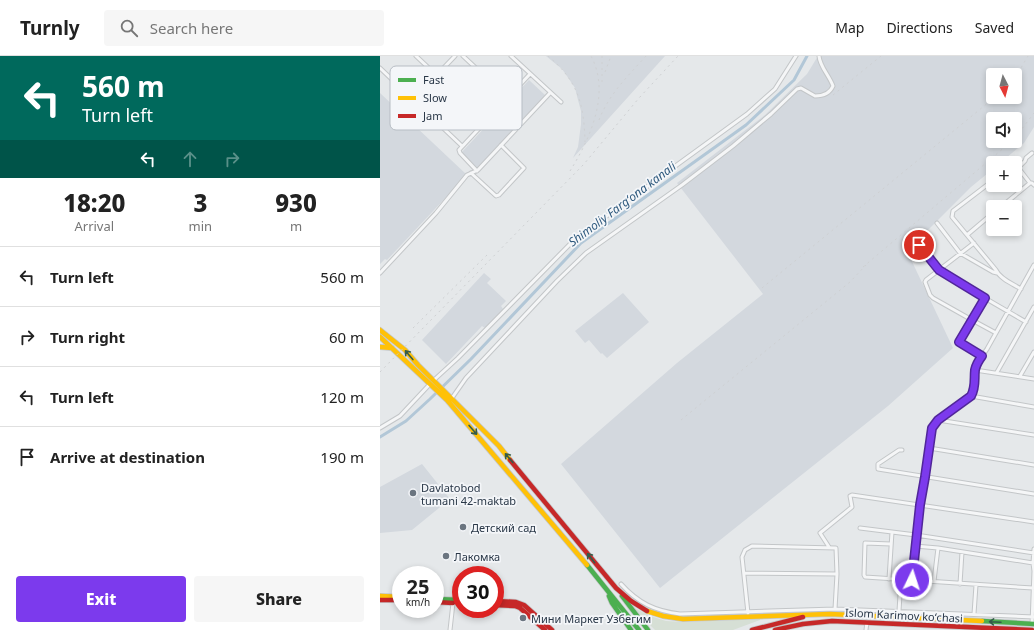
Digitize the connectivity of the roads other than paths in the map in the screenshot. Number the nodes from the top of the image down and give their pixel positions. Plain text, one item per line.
1 (416, 56) edge
2 (454, 56) edge
3 (463, 56) edge
4 (511, 56) edge
5 (796, 56) edge
6 (819, 56) edge
7 (427, 66) edge
8 (445, 66) edge
9 (474, 66) edge
10 (522, 66) edge
11 (522, 66) edge
12 (380, 68) edge
13 (530, 74) junction
14 (390, 78) edge
15 (522, 83) edge
16 (550, 93) junction
17 (561, 102) dead end
18 (522, 123) edge
19 (445, 130) edge
20 (478, 130) edge
21 (515, 130) edge
22 (501, 145) junction
23 (462, 146) junction
24 (1032, 153) dead end
25 (477, 171) junction
26 (472, 173) junction
27 (1030, 183) junction
28 (1034, 185) edge
29 (986, 186) edge
30 (1009, 200) edge
31 (986, 219) edge
32 (937, 223) dead end
33 (967, 235) junction
34 (974, 243) junction
35 (919, 245) dead end
36 (960, 253) junction
37 (1034, 265) edge
38 (939, 270) junction
39 (380, 273) edge
40 (997, 273) junction
41 (1021, 289) junction
42 (985, 298) junction
43 (1034, 306) edge
44 (1008, 312) junction
45 (972, 320) junction
46 (1026, 322) junction
47 (380, 330) edge
48 (996, 333) junction
49 (380, 337) edge
50 (380, 347) edge
51 (392, 348) junction
52 (1034, 352) edge
53 (982, 356) junction
54 (975, 370) junction
55 (997, 372) junction
56 (1020, 376) junction
57 (1034, 379) edge
58 (433, 383) junction
59 (971, 396) junction
60 (450, 399) junction
61 (1034, 407) edge
62 (938, 420) junction
63 (380, 428) edge
64 (1034, 435) edge
65 (929, 448) junction
66 (902, 450) dead end
67 (1034, 465) edge
68 (925, 477) junction
69 (1034, 494) edge
70 (920, 505) junction
71 (1034, 522) edge
72 (860, 528) dead end
73 (892, 532) junction
74 (916, 535) junction
75 (891, 544) junction
76 (915, 546) junction
77 (829, 547) junction
78 (938, 548) junction
79 (1034, 549) edge
80 (962, 552) junction
81 (1034, 553) edge
82 (1033, 563) junction
83 (1034, 571) edge
84 (744, 573) junction
85 (837, 574) junction
86 (889, 579) junction
87 (901, 579) junction
88 (912, 580) junction
89 (934, 581) junction
90 (621, 584) dead end
91 (960, 584) junction
92 (976, 584) junction
93 (605, 587) junction
94 (616, 588) junction
95 (1033, 588) edge
96 (380, 596) edge
97 (392, 597) edge
98 (380, 600) edge
99 (392, 600) edge
100 (504, 601) edge
101 (504, 605) edge
102 (835, 608) junction
103 (899, 611) junction
104 (452, 612) edge
105 (748, 614) junction
106 (974, 614) junction
107 (832, 615) junction
108 (867, 616) junction
109 (899, 617) junction
110 (1033, 617) edge
111 (867, 622) junction
112 (1033, 624) edge
113 (925, 628) edge
114 (450, 630) edge
115 (549, 630) edge
116 (631, 630) edge
117 (639, 630) edge
118 (648, 630) edge
119 (752, 630) edge
120 (775, 630) edge
121 (866, 630) edge
122 (1032, 630) edge

1 - 7 street
2 - 8 street
3 - 9 street
4 - 10 street
5 - 58 street
6 - 60 street
11 - 13 street
12 - 14 street
13 - 15 street
13 - 16 street
16 - 17 street
16 - 18 street
19 - 23 street
20 - 23 street
21 - 22 street
22 - 25 street
22 - 26 street
23 - 25 street
24 - 27 street
25 - 26 street
26 - 39 street
27 - 28 street
27 - 30 street
29 - 33 street
31 - 33 street
32 - 36 street
33 - 34 street
34 - 36 street
34 - 40 street
35 - 38 street
36 - 38 street
36 - 40 street
37 - 41 street
38 - 42 street
38 - 45 street
40 - 41 street
41 - 44 street
42 - 44 street
42 - 45 street
43 - 46 street
44 - 46 street
44 - 48 street
45 - 48 street
45 - 53 street
46 - 55 street
58 -> 47 main road
48 - 53 street
49 - 51 main road
50 - 51 main road
51 - 58 main road
52 - 56 street
53 - 54 street
54 - 55 street
54 - 59 street
55 - 56 street
56 - 57 street
58 - 60 main road
58 - 63 street
59 - 61 street
59 - 62 street
60 -> 93 main road
94 -> 60 main road
62 - 64 street
62 - 65 street
65 - 67 street
65 - 68 street
66 - 68 street
68 - 69 street
68 - 70 street
70 - 71 street
70 - 74 street
70 - 77 street
72 - 73 street
73 - 74 street
73 - 75 street
74 - 76 street
74 - 81 street
75 - 86 street
75 - 86 street
76 - 78 street
76 - 88 street
77 - 84 street
77 - 85 street
78 - 80 street
78 - 89 street
79 - 81 street
80 - 82 street
80 - 91 street
81 - 82 street
82 - 83 street
83 - 95 street
84 - 85 street
84 - 105 street
85 - 102 street
86 - 87 street
87 - 88 street
87 - 103 street
88 - 89 street
89 - 91 street
90 - 105 street
91 - 92 street
92 - 95 street
92 - 106 street
93 - 116 main road
93 - 117 main road
94 - 105 main road
94 - 118 main road
95 - 110 street
96 - 97 main road
98 - 99 main road
100 - 115 main road
101 - 115 main road
102 - 103 street
102 - 105 street
102 - 107 street
103 - 106 street
103 - 109 street
104 - 114 street
105 - 107 main road
106 - 110 street
107 - 108 main road, Islom Karimov koʻchasi
107 - 119 main road, Islom Karimov koʻchasi
108 - 109 main road, Islom Karimov koʻchasi
108 - 111 street
112 -> 109 main road, Islom Karimov koʻchasi
110 - 112 street
111 - 113 main road, Islom Karimov koʻchasi
111 - 120 main road, Islom Karimov koʻchasi
111 - 121 street
113 - 122 main road, Islom Karimov koʻchasi

